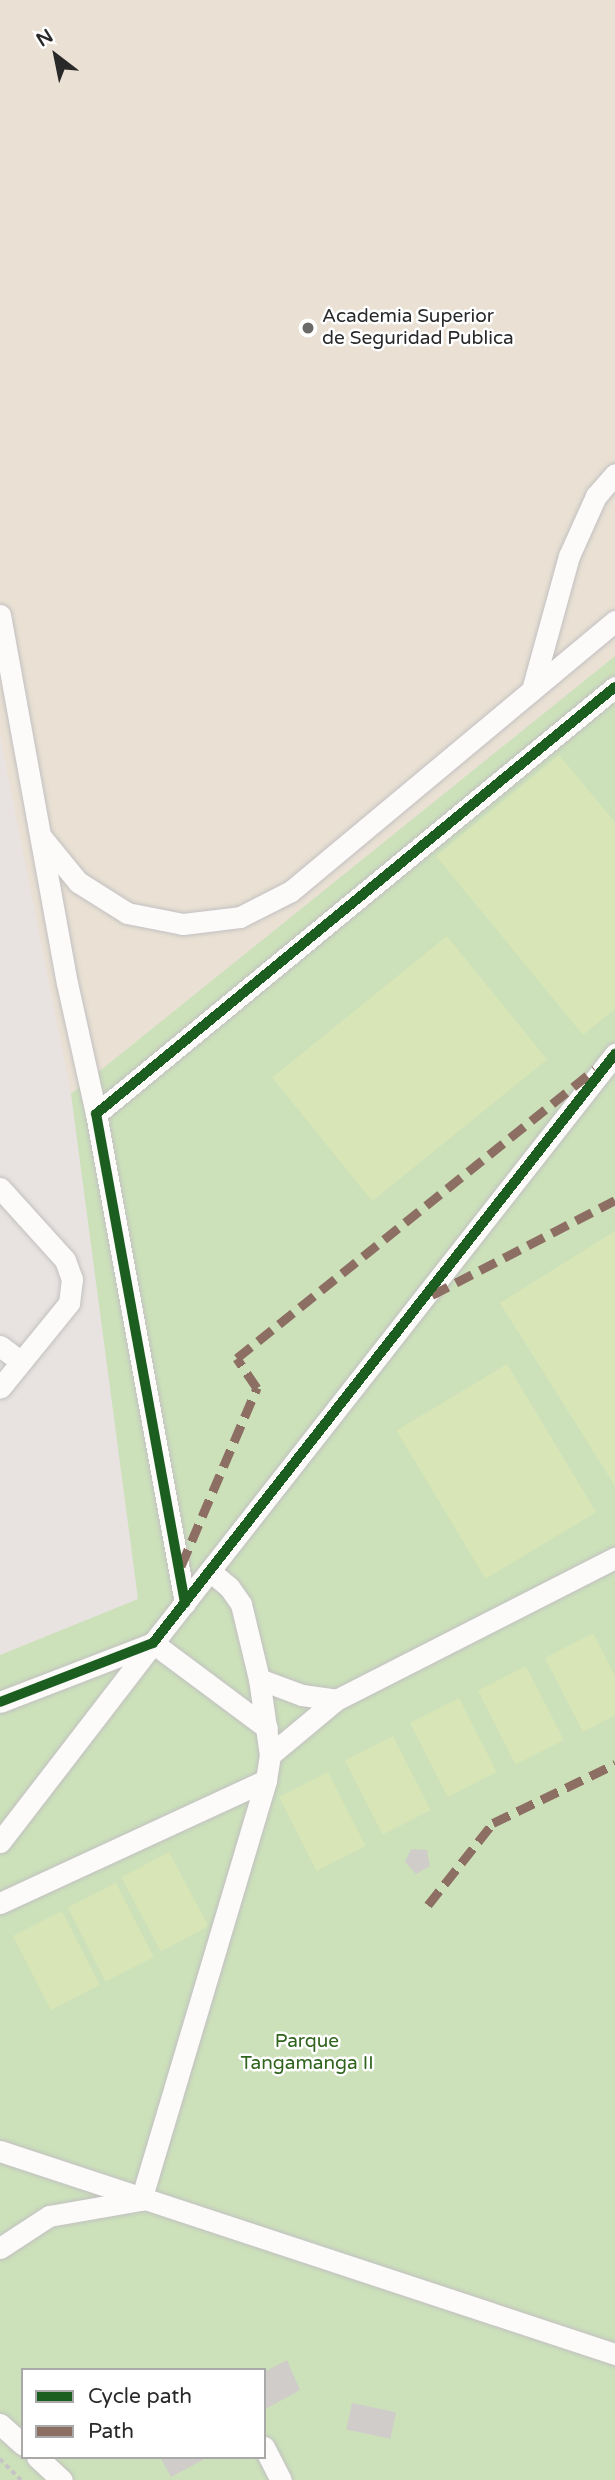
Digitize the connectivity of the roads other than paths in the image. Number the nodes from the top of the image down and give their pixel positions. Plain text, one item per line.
1 (615, 474) edge
2 (0, 615) edge
3 (615, 621) edge
4 (615, 687) edge
5 (532, 690) junction
6 (43, 838) junction
7 (615, 1055) edge
8 (96, 1114) junction
9 (4, 1201) edge
10 (0, 1346) edge
11 (21, 1362) junction
12 (0, 1388) edge
13 (615, 1558) edge
14 (210, 1571) junction
15 (185, 1603) junction
16 (153, 1643) junction
17 (259, 1679) junction
18 (336, 1700) junction
19 (0, 1702) edge
20 (267, 1728) junction
21 (270, 1755) junction
22 (266, 1780) junction
23 (0, 1842) edge
24 (0, 1903) edge
25 (0, 2151) edge
26 (141, 2200) junction
27 (0, 2248) edge
28 (615, 2354) edge
29 (0, 2424) edge
30 (21, 2443) edge
31 (266, 2451) edge
32 (39, 2459) edge
33 (62, 2480) edge
34 (281, 2480) edge

1 - 5 street
2 - 6 street
3 - 5 street
4 - 8 street
5 - 6 street
6 - 8 street
7 - 14 street
8 - 15 street
9 - 11 street
10 - 11 street
11 - 12 street
13 - 18 street
14 - 15 street
14 - 17 street
15 - 16 street
16 - 19 street
16 - 20 street
16 - 23 street
17 - 18 street
17 - 20 street
18 - 21 street
20 - 21 street
21 - 22 street
22 - 24 street
22 - 26 street
25 - 26 street
26 - 27 street
26 - 28 street
29 - 30 street
31 - 34 street
32 - 33 street

